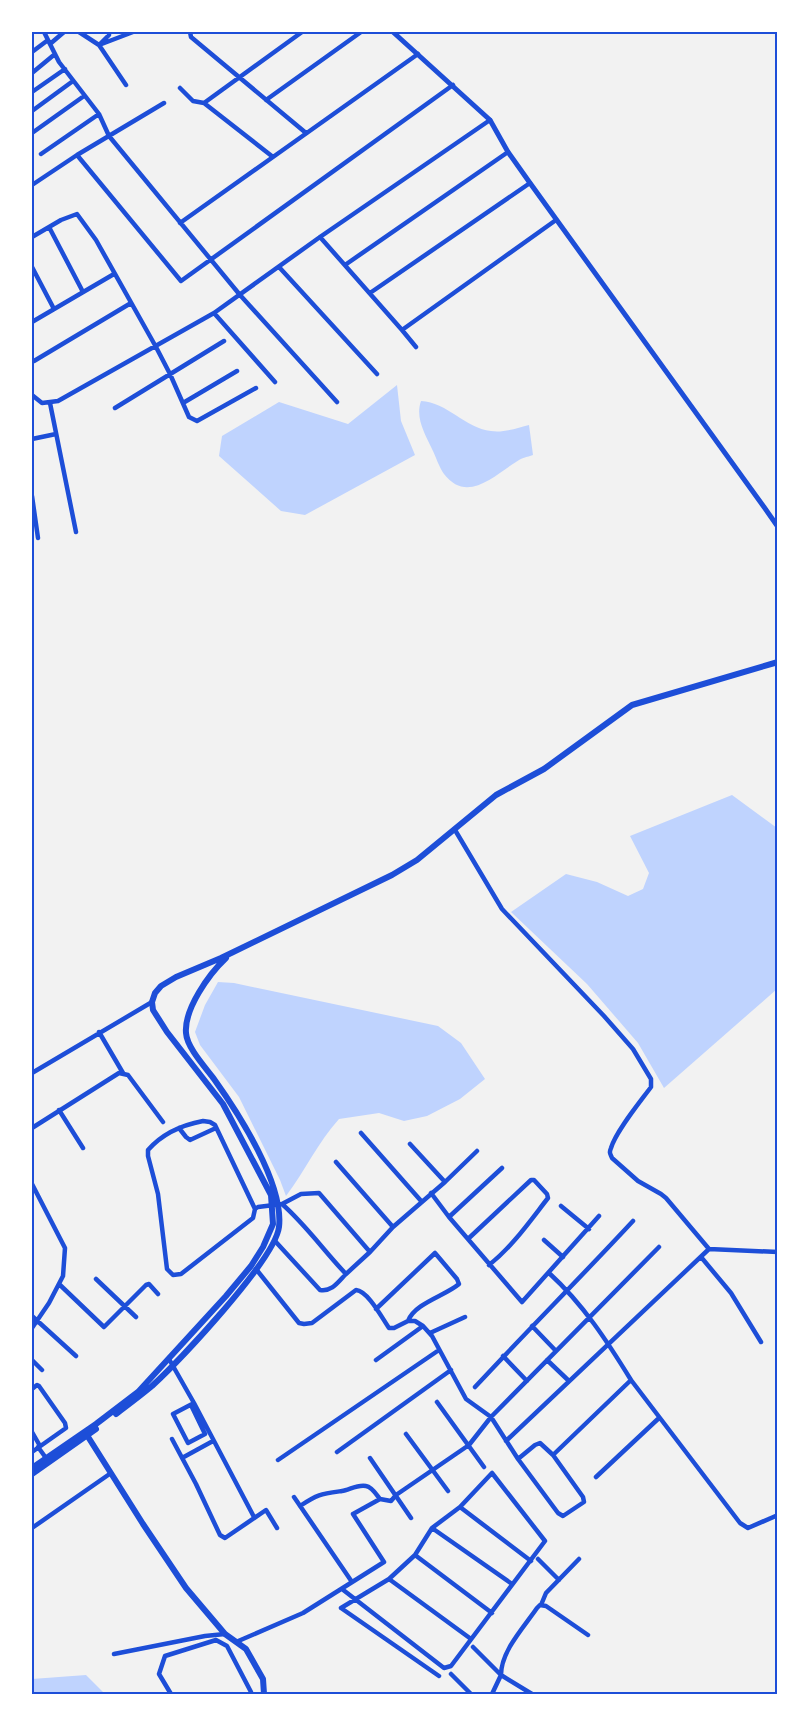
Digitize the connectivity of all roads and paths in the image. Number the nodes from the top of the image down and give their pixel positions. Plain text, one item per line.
1 (44, 32) edge
2 (64, 32) edge
3 (79, 32) edge
4 (109, 32) edge
5 (133, 32) edge
6 (190, 32) edge
7 (302, 32) edge
8 (361, 32) edge
9 (393, 32) edge
10 (49, 42) junction
11 (99, 45) junction
12 (32, 52) edge
13 (55, 54) junction
14 (418, 54) junction
15 (65, 69) junction
16 (32, 73) edge
17 (239, 77) junction
18 (73, 81) junction
19 (126, 85) dead end
20 (453, 85) junction
21 (180, 88) dead end
22 (32, 92) edge
23 (84, 96) junction
24 (266, 100) junction
25 (164, 103) dead end
26 (204, 103) junction
27 (32, 111) edge
28 (99, 114) junction
29 (490, 120) junction
30 (32, 133) edge
31 (306, 133) junction
32 (109, 136) junction
33 (508, 152) junction
34 (41, 154) dead end
35 (77, 155) junction
36 (273, 157) junction
37 (530, 183) junction
38 (32, 185) edge
39 (556, 220) junction
40 (180, 223) junction
41 (49, 227) junction
42 (32, 237) edge
43 (320, 237) junction
44 (210, 258) junction
45 (345, 266) junction
46 (32, 267) edge
47 (279, 267) junction
48 (114, 274) junction
49 (83, 292) junction
50 (370, 293) junction
51 (240, 295) junction
52 (131, 303) junction
53 (54, 309) junction
54 (214, 313) junction
55 (32, 322) edge
56 (402, 330) junction
57 (224, 341) dead end
58 (156, 347) junction
59 (416, 347) dead end
60 (34, 361) dead end
61 (237, 371) dead end
62 (170, 374) junction
63 (377, 374) dead end
64 (275, 382) dead end
65 (256, 388) dead end
66 (32, 395) edge
67 (337, 402) dead end
68 (50, 403) junction
69 (183, 403) junction
70 (115, 408) dead end
71 (56, 434) junction
72 (32, 439) edge
73 (32, 496) edge
74 (777, 528) edge
75 (76, 532) dead end
76 (38, 538) dead end
77 (777, 662) edge
78 (455, 830) junction
79 (233, 952) junction
80 (152, 1002) junction
81 (99, 1032) junction
82 (32, 1073) edge
83 (123, 1073) junction
84 (59, 1110) junction
85 (163, 1122) dead end
86 (32, 1128) edge
87 (179, 1128) junction
88 (216, 1128) junction
89 (361, 1132) dead end
90 (411, 1144) dead end
91 (84, 1148) dead end
92 (477, 1151) dead end
93 (336, 1162) dead end
94 (502, 1168) dead end
95 (446, 1182) junction
96 (32, 1184) edge
97 (431, 1193) junction
98 (422, 1202) junction
99 (277, 1204) junction
100 (561, 1206) dead end
101 (255, 1209) junction
102 (599, 1216) dead end
103 (449, 1217) junction
104 (633, 1221) dead end
105 (393, 1227) junction
106 (589, 1229) junction
107 (468, 1239) junction
108 (544, 1240) dead end
109 (275, 1241) junction
110 (659, 1247) dead end
111 (709, 1249) junction
112 (370, 1252) junction
113 (777, 1252) edge
114 (563, 1257) junction
115 (701, 1257) junction
116 (489, 1265) junction
117 (256, 1269) junction
118 (549, 1273) junction
119 (346, 1274) junction
120 (96, 1279) dead end
121 (59, 1284) junction
122 (568, 1291) junction
123 (158, 1294) dead end
124 (124, 1306) junction
125 (376, 1309) junction
126 (32, 1316) edge
127 (136, 1317) dead end
128 (465, 1317) dead end
129 (590, 1317) junction
130 (37, 1320) junction
131 (408, 1321) junction
132 (423, 1326) junction
133 (532, 1326) junction
134 (32, 1328) edge
135 (430, 1333) junction
136 (761, 1342) dead end
137 (609, 1344) junction
138 (439, 1350) junction
139 (556, 1350) junction
140 (76, 1356) dead end
141 (503, 1356) junction
142 (32, 1360) edge
143 (376, 1360) dead end
144 (547, 1360) junction
145 (171, 1362) junction
146 (42, 1370) dead end
147 (451, 1371) junction
148 (631, 1380) junction
149 (527, 1381) junction
150 (569, 1381) junction
151 (474, 1387) dead end
152 (32, 1389) edge
153 (437, 1402) dead end
154 (192, 1404) junction
155 (491, 1417) junction
156 (659, 1418) junction
157 (32, 1432) edge
158 (86, 1433) junction
159 (406, 1434) dead end
160 (172, 1439) dead end
161 (213, 1441) junction
162 (506, 1441) junction
163 (40, 1445) junction
164 (469, 1445) junction
165 (32, 1452) edge
166 (337, 1452) dead end
167 (553, 1455) junction
168 (48, 1457) junction
169 (182, 1458) junction
170 (370, 1458) dead end
171 (518, 1459) junction
172 (278, 1460) dead end
173 (32, 1467) edge
174 (484, 1467) dead end
175 (433, 1469) junction
176 (111, 1473) junction
177 (32, 1474) edge
178 (596, 1477) dead end
179 (448, 1491) dead end
180 (396, 1495) junction
181 (294, 1497) dead end
182 (380, 1499) junction
183 (300, 1506) junction
184 (460, 1507) junction
185 (777, 1515) edge
186 (254, 1517) junction
187 (411, 1518) dead end
188 (32, 1528) edge
189 (277, 1528) dead end
190 (432, 1528) junction
191 (415, 1555) junction
192 (538, 1559) dead end
193 (579, 1559) dead end
194 (531, 1561) junction
195 (389, 1580) junction
196 (559, 1580) junction
197 (352, 1582) junction
198 (512, 1584) junction
199 (342, 1589) junction
200 (357, 1600) junction
201 (541, 1605) junction
202 (492, 1613) junction
203 (225, 1634) junction
204 (588, 1635) dead end
205 (471, 1639) junction
206 (236, 1642) junction
207 (473, 1647) dead end
208 (114, 1654) dead end
209 (451, 1674) dead end
210 (501, 1675) junction
211 (439, 1676) dead end
212 (523, 1692) edge
213 (171, 1695) edge
214 (250, 1695) edge
215 (264, 1695) edge
216 (471, 1695) edge
217 (492, 1695) edge
218 (532, 1695) edge

1 - 10 street
2 - 10 street
3 - 11 street
4 - 11 street
5 - 11 street
6 - 17 street
7 - 17 street
8 - 24 street
9 - 14 street
10 - 12 street
10 - 13 street
11 - 19 street
13 - 15 street
13 - 16 street
14 - 20 street
14 - 31 street
15 - 18 street
15 - 22 street
17 - 24 street
17 - 26 street
18 - 23 street
18 - 27 street
20 - 29 street
20 - 44 street
21 - 26 street
23 - 28 street
23 - 30 street
24 - 31 street
25 - 32 street
26 - 36 street
28 - 32 street
28 - 34 street
29 - 33 street
29 - 43 street
31 - 36 street
32 - 35 street
32 - 40 street
33 - 37 street
33 - 45 street
35 - 38 street
35 - 44 street
36 - 40 street
37 - 39 street
37 - 50 street
39 - 56 street
39 - 74 street
40 - 44 street
41 - 42 street
41 - 48 street
41 - 49 street
43 - 45 street
43 - 47 street
44 - 51 street
45 - 50 street
46 - 53 street
47 - 51 street
47 - 63 street
48 - 49 street
48 - 52 street
49 - 53 street
50 - 56 street
51 - 54 street
51 - 67 street
52 - 58 street
52 - 60 street
53 - 55 street
54 - 58 street
54 - 64 street
56 - 59 street
57 - 62 street
58 - 62 street
58 - 68 street
61 - 69 street
62 - 69 street
62 - 70 street
65 - 69 street
66 - 68 street
68 - 71 street
71 - 72 street
71 - 75 street
73 - 76 street
77 - 78 main road
78 - 79 main road
78 - 111 street
79 - 80 main road
79 - 99 main road
80 - 81 street
80 - 99 main road
81 - 82 street
81 - 83 street
83 - 84 street
83 - 85 street
84 - 86 street
84 - 91 street
87 - 88 street
87 - 88 street
87 - 101 street
88 - 101 street
89 - 98 street
90 - 95 street
92 - 95 street
93 - 105 street
94 - 103 street
95 - 97 street
96 - 121 street
97 - 98 street
97 - 103 street
98 - 105 street
99 - 101 street
99 - 109 main road
99 - 112 street
99 - 119 street
99 - 145 main road
100 - 106 street
102 - 106 street
103 - 107 street
104 - 122 street
105 - 112 street
106 - 114 street
107 - 116 street
107 - 116 street
108 - 114 street
109 - 117 main road
109 - 119 street
110 - 129 street
111 - 113 street
111 - 115 street
112 - 119 street
114 - 118 street
115 - 136 street
115 - 137 street
116 - 118 street
117 - 125 street
117 - 145 main road
118 - 122 street
120 - 124 street
121 - 124 street
121 - 130 street
122 - 129 street
122 - 133 street
123 - 124 street
124 - 127 street
125 - 131 street
125 - 131 street
126 - 130 street
128 - 135 street
129 - 137 street
129 - 139 street
130 - 134 street
130 - 140 street
131 - 132 street
132 - 135 street
132 - 143 street
133 - 139 street
133 - 141 street
135 - 138 street
137 - 148 street
137 - 150 street
138 - 147 street
138 - 172 street
139 - 144 street
141 - 149 street
141 - 151 street
142 - 146 street
144 - 149 street
144 - 150 street
145 - 154 street
145 - 158 main road
147 - 155 street
147 - 166 street
148 - 156 street
148 - 167 street
149 - 155 street
150 - 162 street
152 - 163 street
153 - 164 street
154 - 154 street
154 - 161 street
155 - 162 street
155 - 164 street
156 - 178 street
156 - 185 street
157 - 163 street
158 - 168 main road
158 - 176 main road
158 - 177 main road
159 - 175 street
160 - 169 street
161 - 169 street
161 - 186 street
162 - 171 street
163 - 165 street
163 - 168 street
164 - 174 street
164 - 175 street
167 - 171 street
167 - 171 street
168 - 173 main road
169 - 186 street
170 - 180 street
175 - 179 street
175 - 180 street
176 - 188 street
176 - 203 main road
180 - 182 street
180 - 187 street
181 - 183 street
182 - 183 street
182 - 197 street
183 - 197 street
184 - 190 street
184 - 194 street
184 - 194 street
186 - 189 street
190 - 191 street
190 - 198 street
191 - 195 street
191 - 202 street
192 - 196 street
193 - 196 street
194 - 198 street
195 - 200 street
195 - 205 street
196 - 201 street
197 - 199 street
198 - 202 street
199 - 200 street
199 - 206 street
200 - 205 street
200 - 211 street
201 - 204 street
201 - 210 street
202 - 205 street
203 - 206 main road
203 - 208 street
206 - 215 main road
207 - 210 street
209 - 216 street
210 - 212 street
210 - 217 street
212 - 218 street
213 - 214 street

